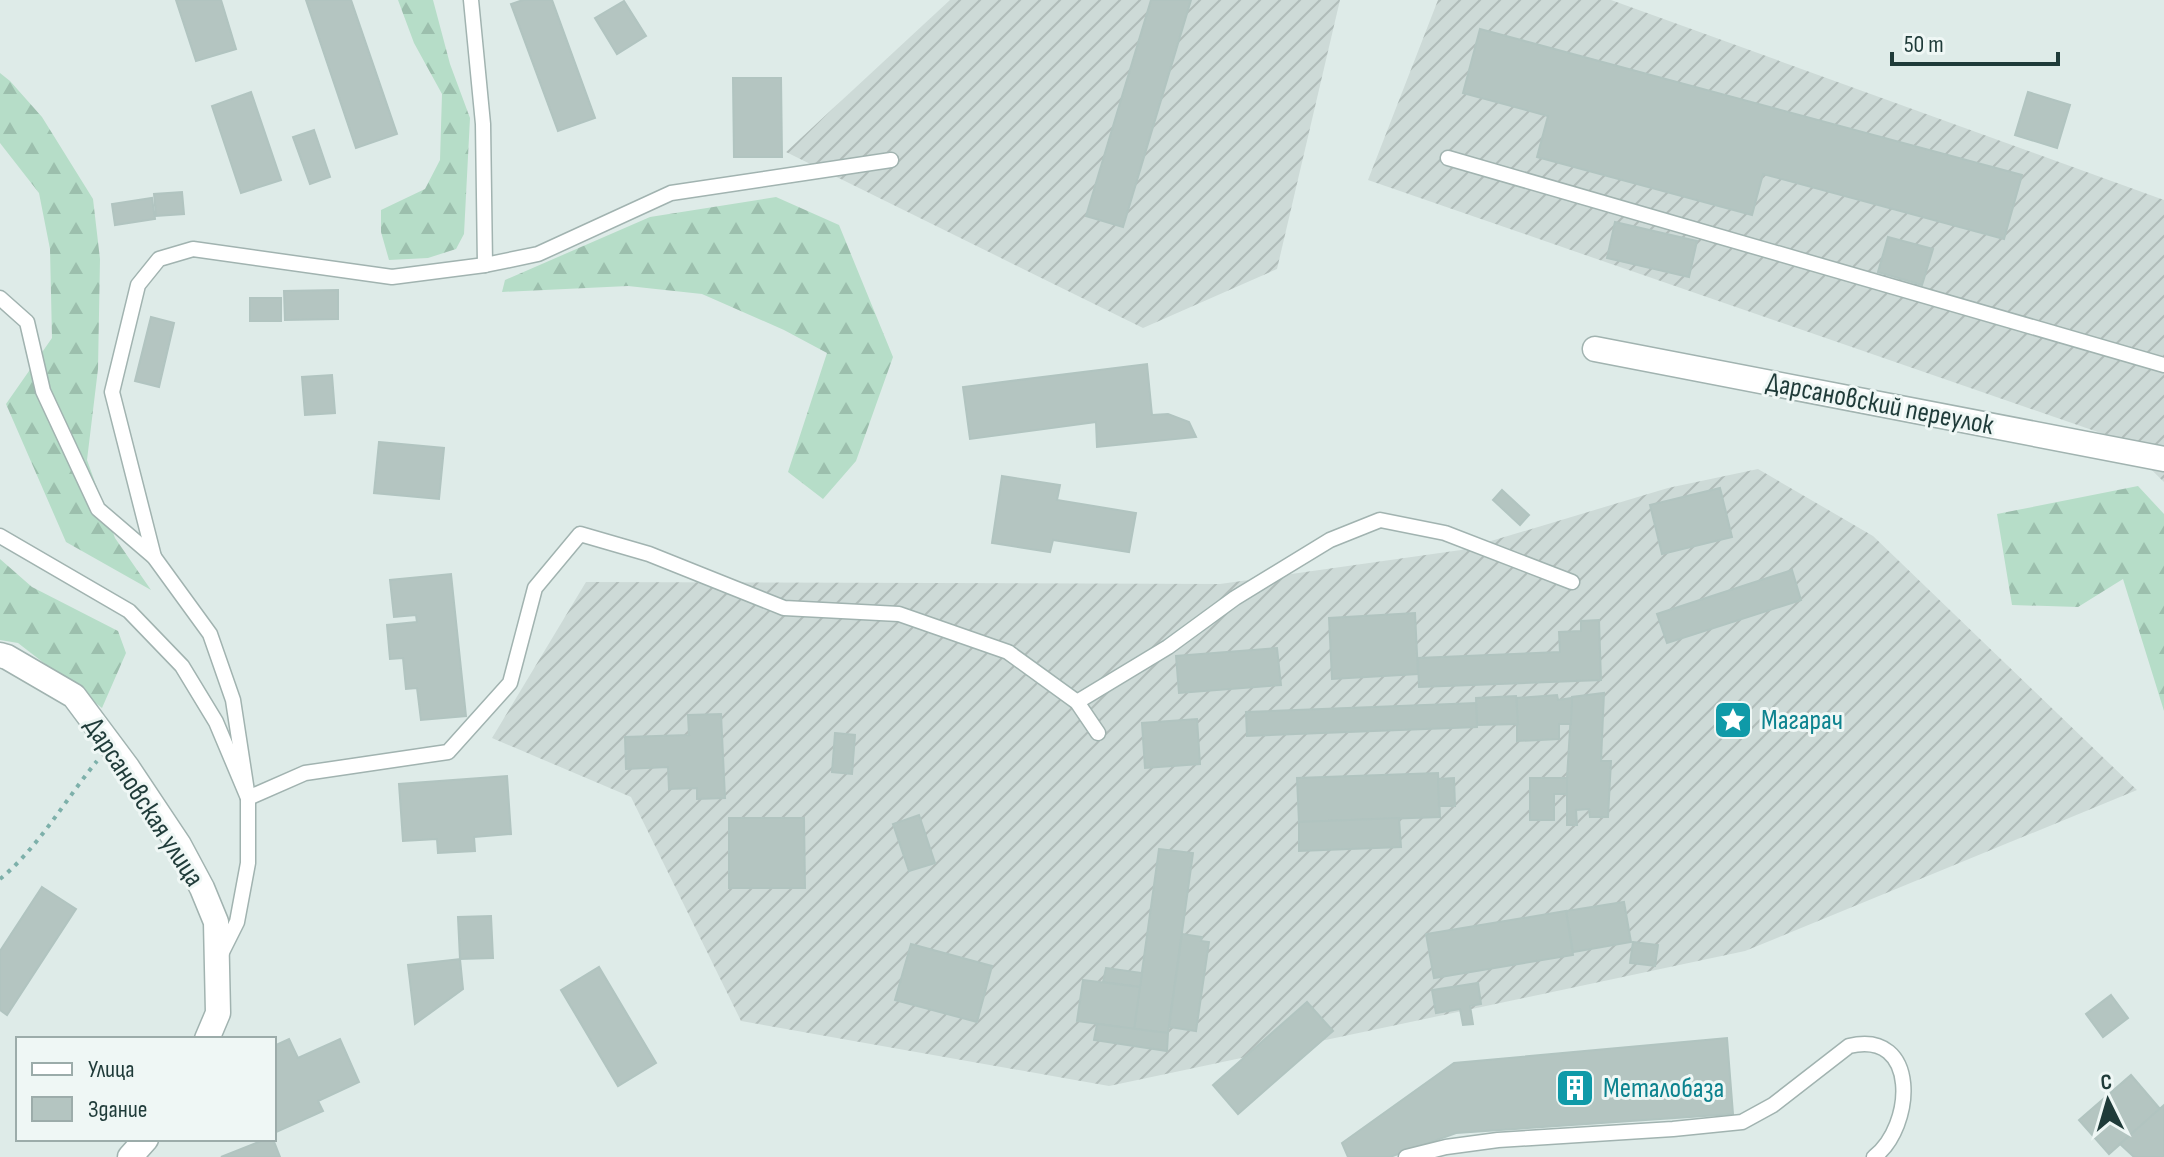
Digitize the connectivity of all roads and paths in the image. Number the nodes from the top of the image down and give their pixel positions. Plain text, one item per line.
1 (471, 0) edge
2 (1448, 158) dead end
3 (891, 160) dead end
4 (485, 265) junction
5 (0, 298) edge
6 (1595, 349) dead end
7 (2164, 365) edge
8 (2164, 459) edge
9 (0, 536) edge
10 (154, 557) junction
11 (1572, 582) dead end
12 (0, 655) edge
13 (1077, 702) junction
14 (1098, 733) dead end
15 (111, 745) junction
16 (248, 798) junction
17 (0, 879) edge
18 (217, 962) junction
19 (208, 1037) edge
20 (144, 1141) edge
21 (130, 1157) edge
22 (1406, 1157) edge
23 (1874, 1157) edge

1 - 4 lane
2 - 7 lane
3 - 4 lane
4 - 10 lane
5 - 10 lane
6 - 8 street, Дарсановский переулок
9 - 16 lane
10 - 16 lane
11 - 13 lane
12 - 15 street, Дарсановская улица
13 - 14 lane
13 - 16 lane
15 - 17 path
15 - 18 street, Дарсановская улица
16 - 18 lane
18 - 19 street, Дарсановская улица
20 - 21 street
22 - 23 lane

